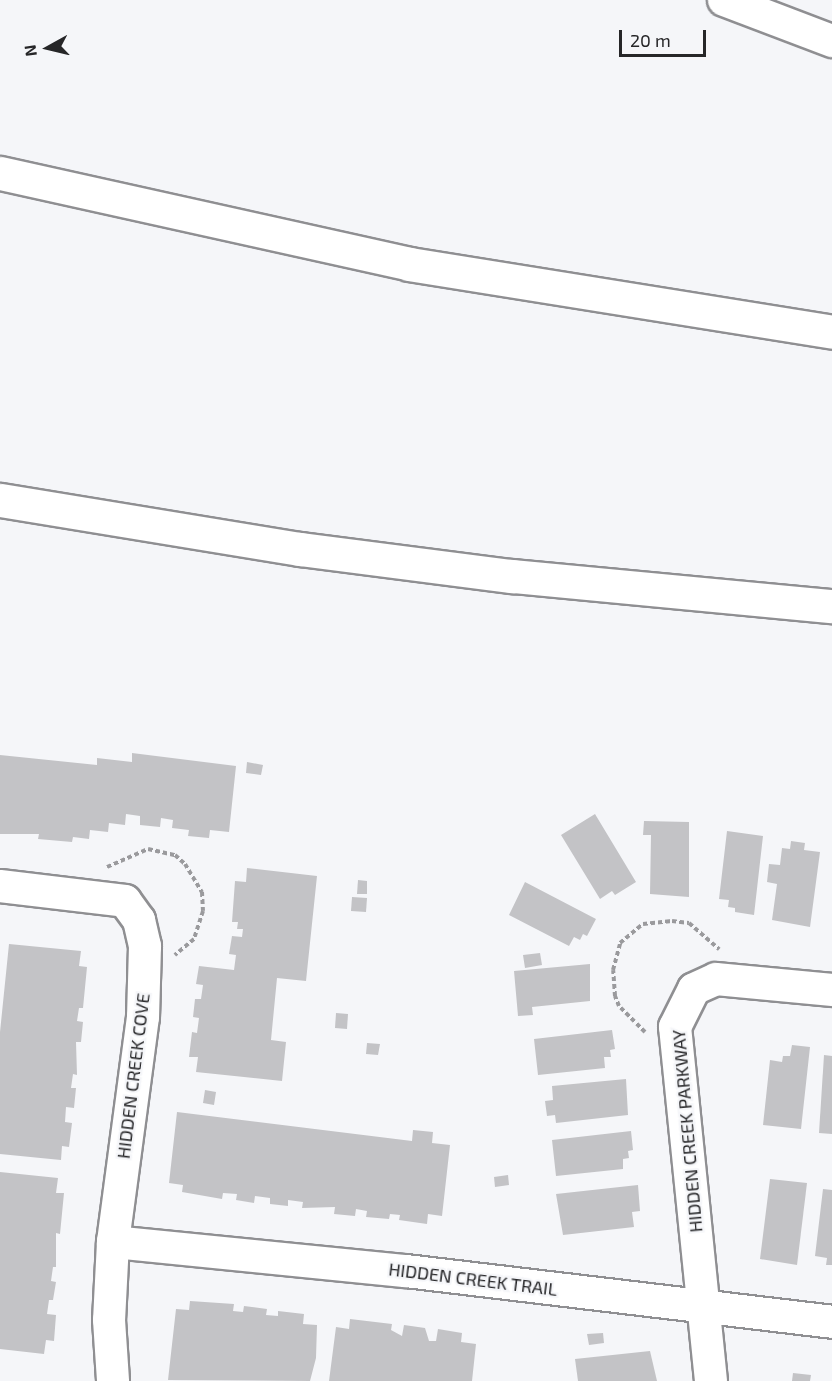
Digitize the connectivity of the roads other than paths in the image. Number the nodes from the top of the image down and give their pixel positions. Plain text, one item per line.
1 (724, 0) edge
2 (832, 41) edge
3 (0, 172) edge
4 (832, 332) edge
5 (0, 500) edge
6 (832, 606) edge
7 (0, 886) edge
8 (832, 990) edge
9 (112, 1242) junction
10 (703, 1309) junction
11 (832, 1322) edge
12 (113, 1381) edge
13 (711, 1381) edge

1 - 2 street
3 - 4 highway
5 - 6 highway
7 - 9 street, HIDDEN CREEK COVE
8 - 10 street, HIDDEN CREEK PARKWAY
9 - 10 street, HIDDEN CREEK TRAIL
9 - 12 street, HIDDEN CREEK COVE
10 - 11 street, HIDDEN CREEK TRAIL
10 - 13 street, HIDDEN CREEK PARKWAY

